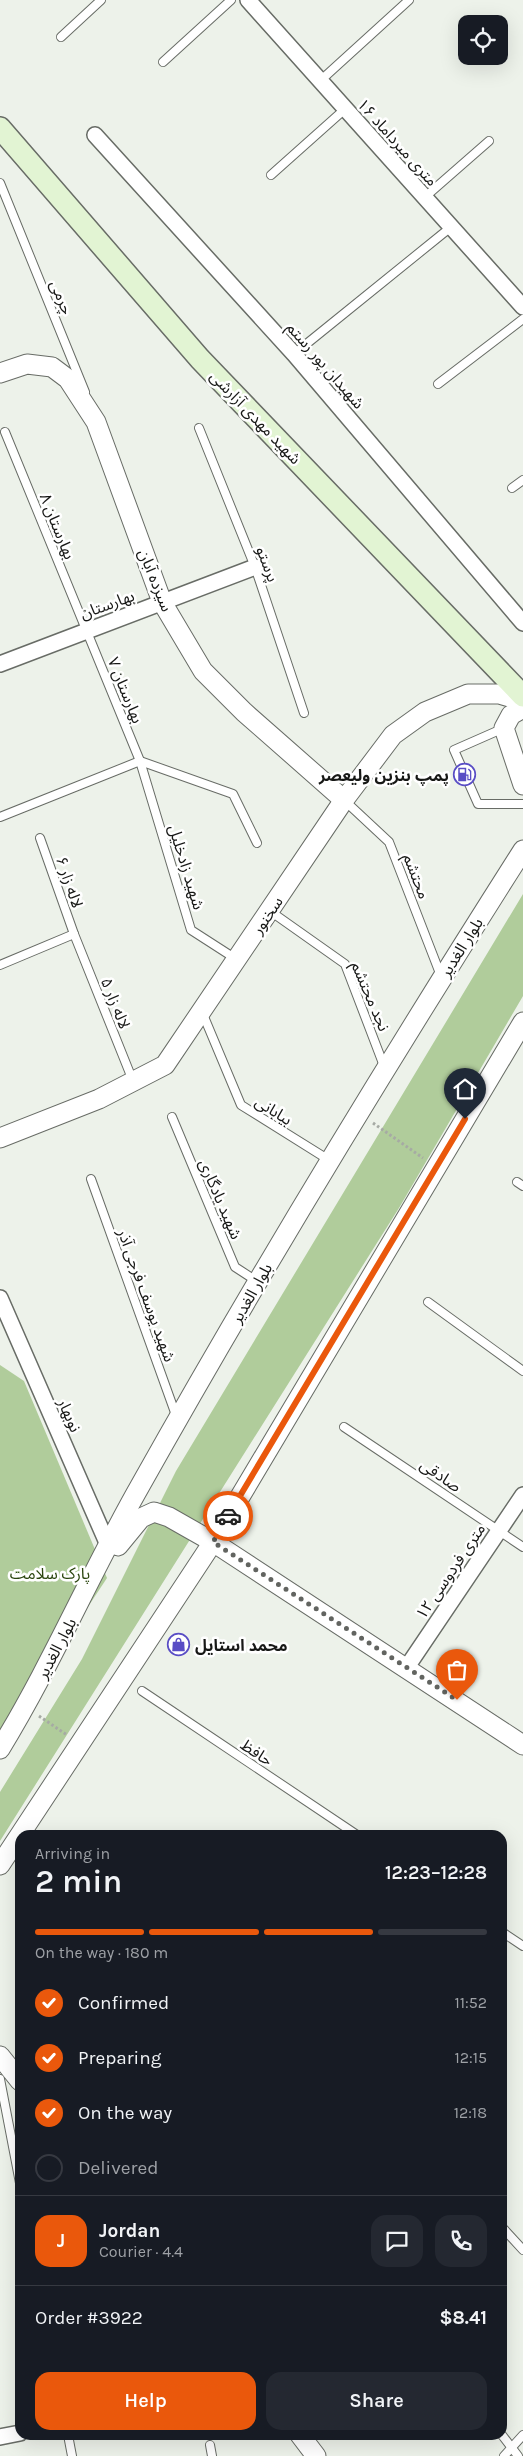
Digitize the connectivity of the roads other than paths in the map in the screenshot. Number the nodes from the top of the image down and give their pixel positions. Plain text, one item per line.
1 (101, 0) edge
2 (231, 0) edge
3 (248, 0) edge
4 (409, 0) edge
5 (61, 37) dead end
6 (163, 62) dead end
7 (320, 81) junction
8 (345, 109) junction
9 (0, 128) edge
10 (95, 135) dead end
11 (489, 141) dead end
12 (271, 175) dead end
13 (0, 183) edge
14 (425, 198) junction
15 (451, 227) junction
16 (523, 307) edge
17 (523, 319) edge
18 (294, 354) junction
19 (0, 373) edge
20 (438, 384) dead end
21 (96, 422) junction
22 (200, 428) dead end
23 (5, 432) dead end
24 (523, 480) edge
25 (512, 488) dead end
26 (255, 567) junction
27 (162, 602) junction
28 (523, 623) edge
29 (86, 630) junction
30 (0, 664) edge
31 (523, 696) edge
32 (523, 701) edge
33 (523, 708) edge
34 (304, 713) dead end
35 (504, 728) junction
36 (140, 761) junction
37 (523, 786) edge
38 (344, 800) junction
39 (523, 804) edge
40 (0, 817) edge
41 (40, 838) dead end
42 (257, 843) dead end
43 (523, 850) edge
44 (270, 911) junction
45 (74, 934) junction
46 (236, 959) junction
47 (0, 964) edge
48 (442, 978) junction
49 (202, 1011) junction
50 (523, 1022) edge
51 (385, 1068) junction
52 (133, 1081) junction
53 (172, 1117) dead end
54 (0, 1138) edge
55 (329, 1160) junction
56 (92, 1179) dead end
57 (258, 1282) junction
58 (0, 1298) edge
59 (428, 1302) dead end
60 (523, 1371) edge
61 (177, 1420) junction
62 (344, 1427) dead end
63 (523, 1495) edge
64 (498, 1530) junction
65 (213, 1542) junction
66 (108, 1545) junction
67 (523, 1547) edge
68 (96, 1572) junction
69 (407, 1667) junction
70 (142, 1691) dead end
71 (523, 1745) edge
72 (0, 1749) edge
73 (22, 1830) edge
74 (350, 1830) edge
75 (15, 1841) edge
76 (0, 1864) edge
77 (507, 1935) edge
78 (523, 1946) edge
79 (0, 2056) edge
80 (15, 2075) edge
81 (0, 2079) edge
82 (15, 2157) edge
83 (507, 2232) edge
84 (523, 2250) edge
85 (15, 2434) edge
86 (523, 2435) edge
87 (0, 2437) edge
88 (69, 2440) edge
89 (304, 2440) edge
90 (506, 2440) edge
91 (210, 2445) dead end
92 (511, 2447) junction
93 (72, 2456) edge
94 (212, 2456) edge
95 (316, 2456) edge
96 (504, 2456) edge
97 (518, 2456) edge

1 - 5 lane
2 - 6 lane
3 - 7 street, ۱۶ متری میرداماد
4 - 7 lane
7 - 8 street, ۱۶ متری میرداماد
8 - 12 lane
8 - 14 street, ۱۶ متری میرداماد
9 - 31 main road, شهید مهدی آزارشی
10 - 18 street, شهیدان پور رستم
11 - 14 lane
13 - 21 lane, چرمی
14 - 15 street, ۱۶ متری میرداماد
15 - 16 street, ۱۶ متری میرداماد
15 - 18 lane
17 - 20 lane
18 - 28 street, شهیدان پور رستم
19 - 21 street, سیزده آبان
21 - 27 street, سیزده آبان
22 - 26 lane, پرستو
23 - 29 lane, بهارستان ۸
24 - 25 lane
26 - 27 street, بهارستان
26 - 34 lane, پرستو
27 - 29 street, بهارستان
27 - 38 street, سیزده آبان
29 - 30 street, بهارستان
29 - 36 lane, بهارستان ۷
32 - 38 street, سخنور
33 - 35 street
35 - 37 street
35 - 39 lane
36 - 40 lane
36 - 42 lane
36 - 46 lane, شهید زادخلیل
38 - 44 street, سخنور
38 - 48 lane, محتشم
41 - 45 lane, لاله زار ۶
43 - 48 street, بلوار الغدیر
44 - 46 street, سخنور
44 - 51 lane, نجد محتشم
45 - 47 lane
45 - 52 lane, لاله زار ۵
46 - 49 street, سخنور
48 - 51 street, بلوار الغدیر
49 - 52 street, سخنور
49 - 55 lane, بیابانی
50 - 65 street
51 - 55 street, بلوار الغدیر
52 - 54 street, سخنور
53 - 57 lane, شهید یادگاری
55 - 57 street, بلوار الغدیر
56 - 61 lane, شهید یوسف فرجی آذر
57 - 61 street, بلوار الغدیر
58 - 66 street, نوبهار
59 - 60 lane
61 - 66 street, بلوار الغدیر
62 - 64 lane, صادقی
63 - 64 street, ۱۲ متری فردوسی
64 - 67 lane, صادقی
64 - 69 street, ۱۲ متری فردوسی
65 - 68 street
65 - 69 street
65 - 73 street
66 - 68 street, بلوار الغدیر
68 - 72 street, بلوار الغدیر
69 - 71 street
70 - 74 lane, حافظ
75 - 76 street
77 - 78 lane
79 - 80 street
81 - 82 lane
83 - 84 lane
85 - 87 street
86 - 92 lane
88 - 93 lane
89 - 95 street
90 - 92 lane
91 - 94 lane
92 - 96 lane
92 - 97 lane

